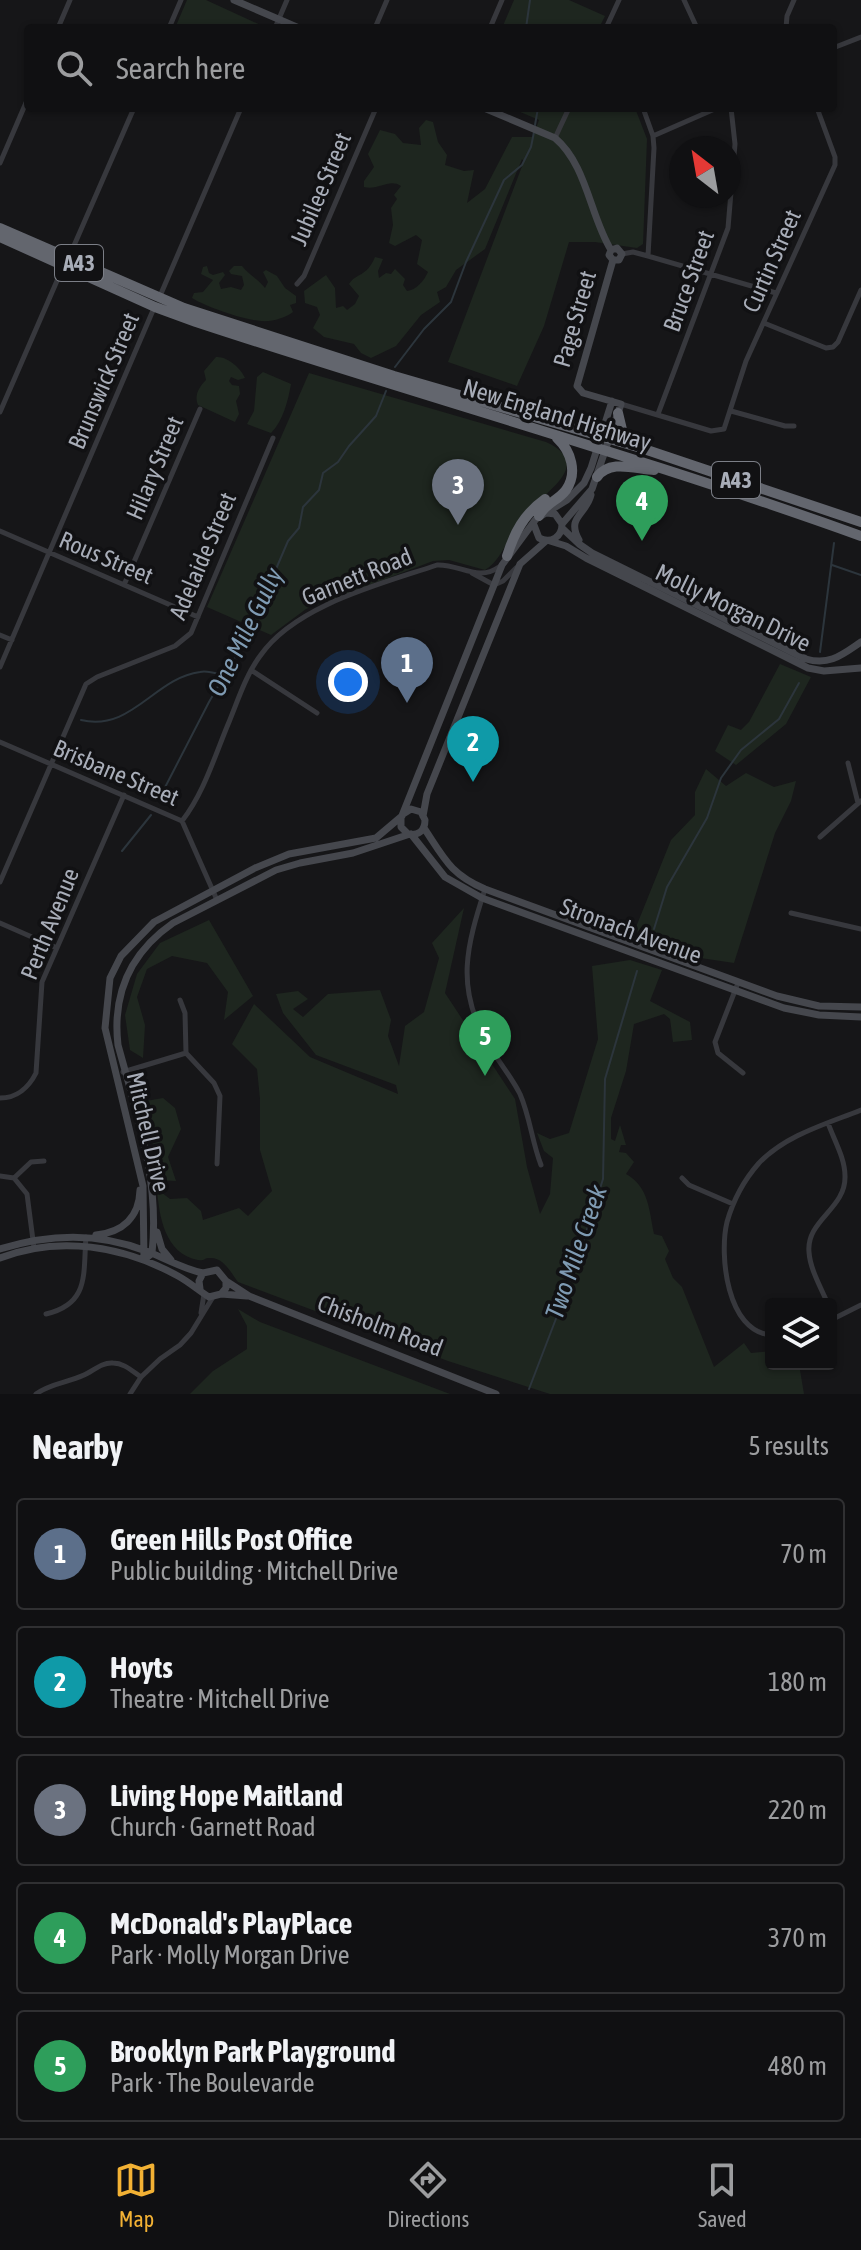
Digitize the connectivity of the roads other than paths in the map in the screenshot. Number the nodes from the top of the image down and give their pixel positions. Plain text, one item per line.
1 (70, 0) edge
2 (181, 0) edge
3 (234, 0) edge
4 (287, 0) edge
5 (387, 0) edge
6 (502, 0) edge
7 (619, 0) edge
8 (684, 0) edge
9 (794, 0) edge
10 (279, 19) junction
11 (60, 24) edge
12 (171, 24) edge
13 (277, 24) edge
14 (290, 24) edge
15 (377, 24) edge
16 (492, 24) edge
17 (608, 24) edge
18 (695, 24) edge
19 (786, 24) edge
20 (861, 37) edge
21 (837, 46) edge
22 (24, 107) edge
23 (132, 112) edge
24 (239, 112) edge
25 (374, 112) edge
26 (494, 112) edge
27 (567, 112) edge
28 (644, 112) edge
29 (708, 112) edge
30 (731, 112) edge
31 (818, 112) edge
32 (653, 136) junction
33 (555, 138) junction
34 (0, 163) edge
35 (0, 228) edge
36 (0, 237) edge
37 (611, 250) junction
38 (622, 254) junction
39 (648, 256) junction
40 (613, 260) junction
41 (66, 262) junction
42 (710, 274) junction
43 (297, 284) dead end
44 (861, 290) edge
45 (776, 293) junction
46 (157, 302) junction
47 (764, 323) junction
48 (242, 332) junction
49 (612, 401) junction
50 (200, 409) dead end
51 (620, 409) junction
52 (731, 411) junction
53 (0, 412) edge
54 (658, 414) junction
55 (794, 426) dead end
56 (553, 435) junction
57 (606, 437) junction
58 (273, 438) dead end
59 (641, 448) junction
60 (602, 451) junction
61 (676, 472) junction
62 (597, 477) junction
63 (569, 481) junction
64 (592, 489) junction
65 (540, 518) junction
66 (861, 522) edge
67 (562, 526) junction
68 (0, 531) edge
69 (861, 536) edge
70 (548, 541) junction
71 (585, 549) junction
72 (49, 553) junction
73 (505, 561) junction
74 (520, 564) junction
75 (471, 573) junction
76 (124, 585) junction
77 (494, 585) junction
78 (198, 617) junction
79 (0, 635) edge
80 (12, 640) junction
81 (860, 641) edge
82 (853, 649) junction
83 (0, 667) edge
84 (860, 668) edge
85 (251, 670) junction
86 (317, 713) dead end
87 (0, 742) edge
88 (848, 763) dead end
89 (51, 764) junction
90 (124, 795) junction
91 (860, 802) edge
92 (402, 815) junction
93 (423, 816) junction
94 (182, 821) junction
95 (424, 828) junction
96 (410, 834) junction
97 (820, 837) dead end
98 (0, 882) edge
99 (485, 889) junction
100 (212, 890) junction
101 (482, 898) junction
102 (217, 900) junction
103 (791, 913) dead end
104 (0, 923) edge
105 (860, 926) edge
106 (57, 948) junction
107 (737, 987) junction
108 (180, 1000) dead end
109 (861, 1007) edge
110 (861, 1017) edge
111 (186, 1053) junction
112 (125, 1072) junction
113 (743, 1073) dead end
114 (115, 1075) junction
115 (0, 1098) edge
116 (861, 1110) edge
117 (828, 1123) junction
118 (44, 1161) dead end
119 (217, 1164) dead end
120 (541, 1165) dead end
121 (140, 1168) junction
122 (0, 1176) edge
123 (14, 1178) junction
124 (682, 1178) dead end
125 (733, 1204) junction
126 (155, 1218) junction
127 (86, 1241) junction
128 (33, 1244) junction
129 (0, 1249) edge
130 (148, 1252) junction
131 (0, 1258) edge
132 (144, 1260) junction
133 (174, 1263) junction
134 (203, 1273) junction
135 (226, 1281) junction
136 (202, 1292) junction
137 (217, 1296) junction
138 (249, 1296) junction
139 (826, 1298) edge
140 (861, 1305) edge
141 (46, 1314) dead end
142 (201, 1314) junction
143 (837, 1317) edge
144 (765, 1335) edge
145 (141, 1377) junction
146 (36, 1394) edge
147 (130, 1394) edge
148 (496, 1394) edge

1 - 11 street
2 - 12 street
3 - 10 street
4 - 10 street
5 - 15 street
6 - 16 street
7 - 17 street
8 - 18 street
9 - 19 street
10 - 13 street
10 - 14 street
20 - 21 street
22 - 34 street
23 - 41 street
24 - 46 street, Brunswick Street
25 - 43 street, Jubilee Street
26 - 33 street
27 - 33 street
28 - 32 street
29 - 32 street
30 - 42 street, Bruce Street
31 - 45 street, Curtin Street
32 - 39 street
33 - 37 street
35 - 41 highway, A43
36 - 41 highway, A43
37 - 38 street
37 - 40 street
38 - 39 street
38 - 40 street
39 - 42 street
40 - 49 street, Page Street
41 - 46 highway, A43
41 - 53 street
42 - 45 street
42 - 54 street, Bruce Street
44 - 47 street
45 - 47 street, Curtin Street
46 - 48 highway, A43
46 - 72 street, Brunswick Street
47 - 52 street, Curtin Street
48 - 56 highway, New England Highway / A43
48 - 57 highway, New England Highway / A43
49 - 51 street
49 - 57 street
50 - 76 street, Hilary Street
51 - 54 street
51 - 57 street
51 - 59 highway
52 - 54 street, Curtin Street
52 - 55 street
56 - 60 highway, New England Highway / A43
56 - 63 highway
57 - 59 highway, New England Highway / A43
57 - 60 street
58 - 78 street, Adelaide Street
59 - 66 highway, New England Highway / A43
60 - 61 highway, New England Highway / A43
60 - 62 street
60 - 65 street
61 - 62 highway
61 - 69 highway, New England Highway / A43
62 - 64 street
63 - 65 highway
63 - 73 highway
64 - 67 street
64 - 71 street
65 - 67 street
65 - 70 street
65 - 73 street
67 - 70 street
67 - 71 street, Molly Morgan Drive
68 - 72 street, Rous Street
70 - 74 street
70 - 84 street, Molly Morgan Drive
71 - 82 street, Molly Morgan Drive
72 - 76 street, Rous Street
72 - 80 street, Brunswick Street
73 - 75 street, Garnett Road
73 - 77 street
74 - 77 street
74 - 93 street
75 - 77 street, Garnett Road
75 - 85 street, Garnett Road
76 - 78 street, Rous Street
77 - 92 street
78 - 89 street, Adelaide Street
79 - 80 street
80 - 83 street, Brunswick Street
81 - 82 street
82 - 84 street, Molly Morgan Drive
85 - 86 street
85 - 94 street, Garnett Road
87 - 89 street, Brisbane Street
88 - 91 street
89 - 90 street, Brisbane Street
89 - 98 street
90 - 94 street, Brisbane Street
90 - 106 street, Perth Avenue
91 - 97 street
92 - 93 street
92 - 96 street
92 - 100 street, Mitchell Drive
93 - 95 street
94 - 100 street, Brisbane Street
95 - 96 street
95 - 99 street, Stronach Avenue
96 - 101 street, Stronach Avenue
96 - 102 street, Mitchell Drive
99 - 101 street
99 - 107 street, Stronach Avenue
100 - 102 street, Brisbane Street
100 - 114 street, Mitchell Drive
101 - 107 street, Stronach Avenue
101 - 120 street
102 - 112 street, Mitchell Drive
103 - 105 street
104 - 106 street
106 - 115 street, Perth Avenue
107 - 109 street, Stronach Avenue
107 - 110 street, Stronach Avenue
107 - 113 street
108 - 111 street
111 - 112 street
111 - 119 street
112 - 114 street
112 - 126 street, Mitchell Drive
114 - 121 street, Mitchell Drive
116 - 117 street
117 - 125 street
117 - 139 street
118 - 123 street
121 - 127 street
121 - 130 street, Mitchell Drive
122 - 123 street
123 - 128 street
124 - 125 street
125 - 144 street
126 - 130 street, Mitchell Drive
126 - 133 street
127 - 128 street
127 - 130 street
127 - 132 street
127 - 141 street
128 - 129 street
128 - 131 street
130 - 132 street, Mitchell Drive
130 - 133 street
132 - 136 street
133 - 134 street
134 - 135 street
134 - 136 street
135 - 137 street
135 - 138 street, Chisholm Road
136 - 137 street
136 - 142 street
137 - 138 street, Chisholm Road
137 - 142 street
138 - 148 street, Chisholm Road
140 - 143 street
142 - 145 street
145 - 146 street
145 - 147 street

